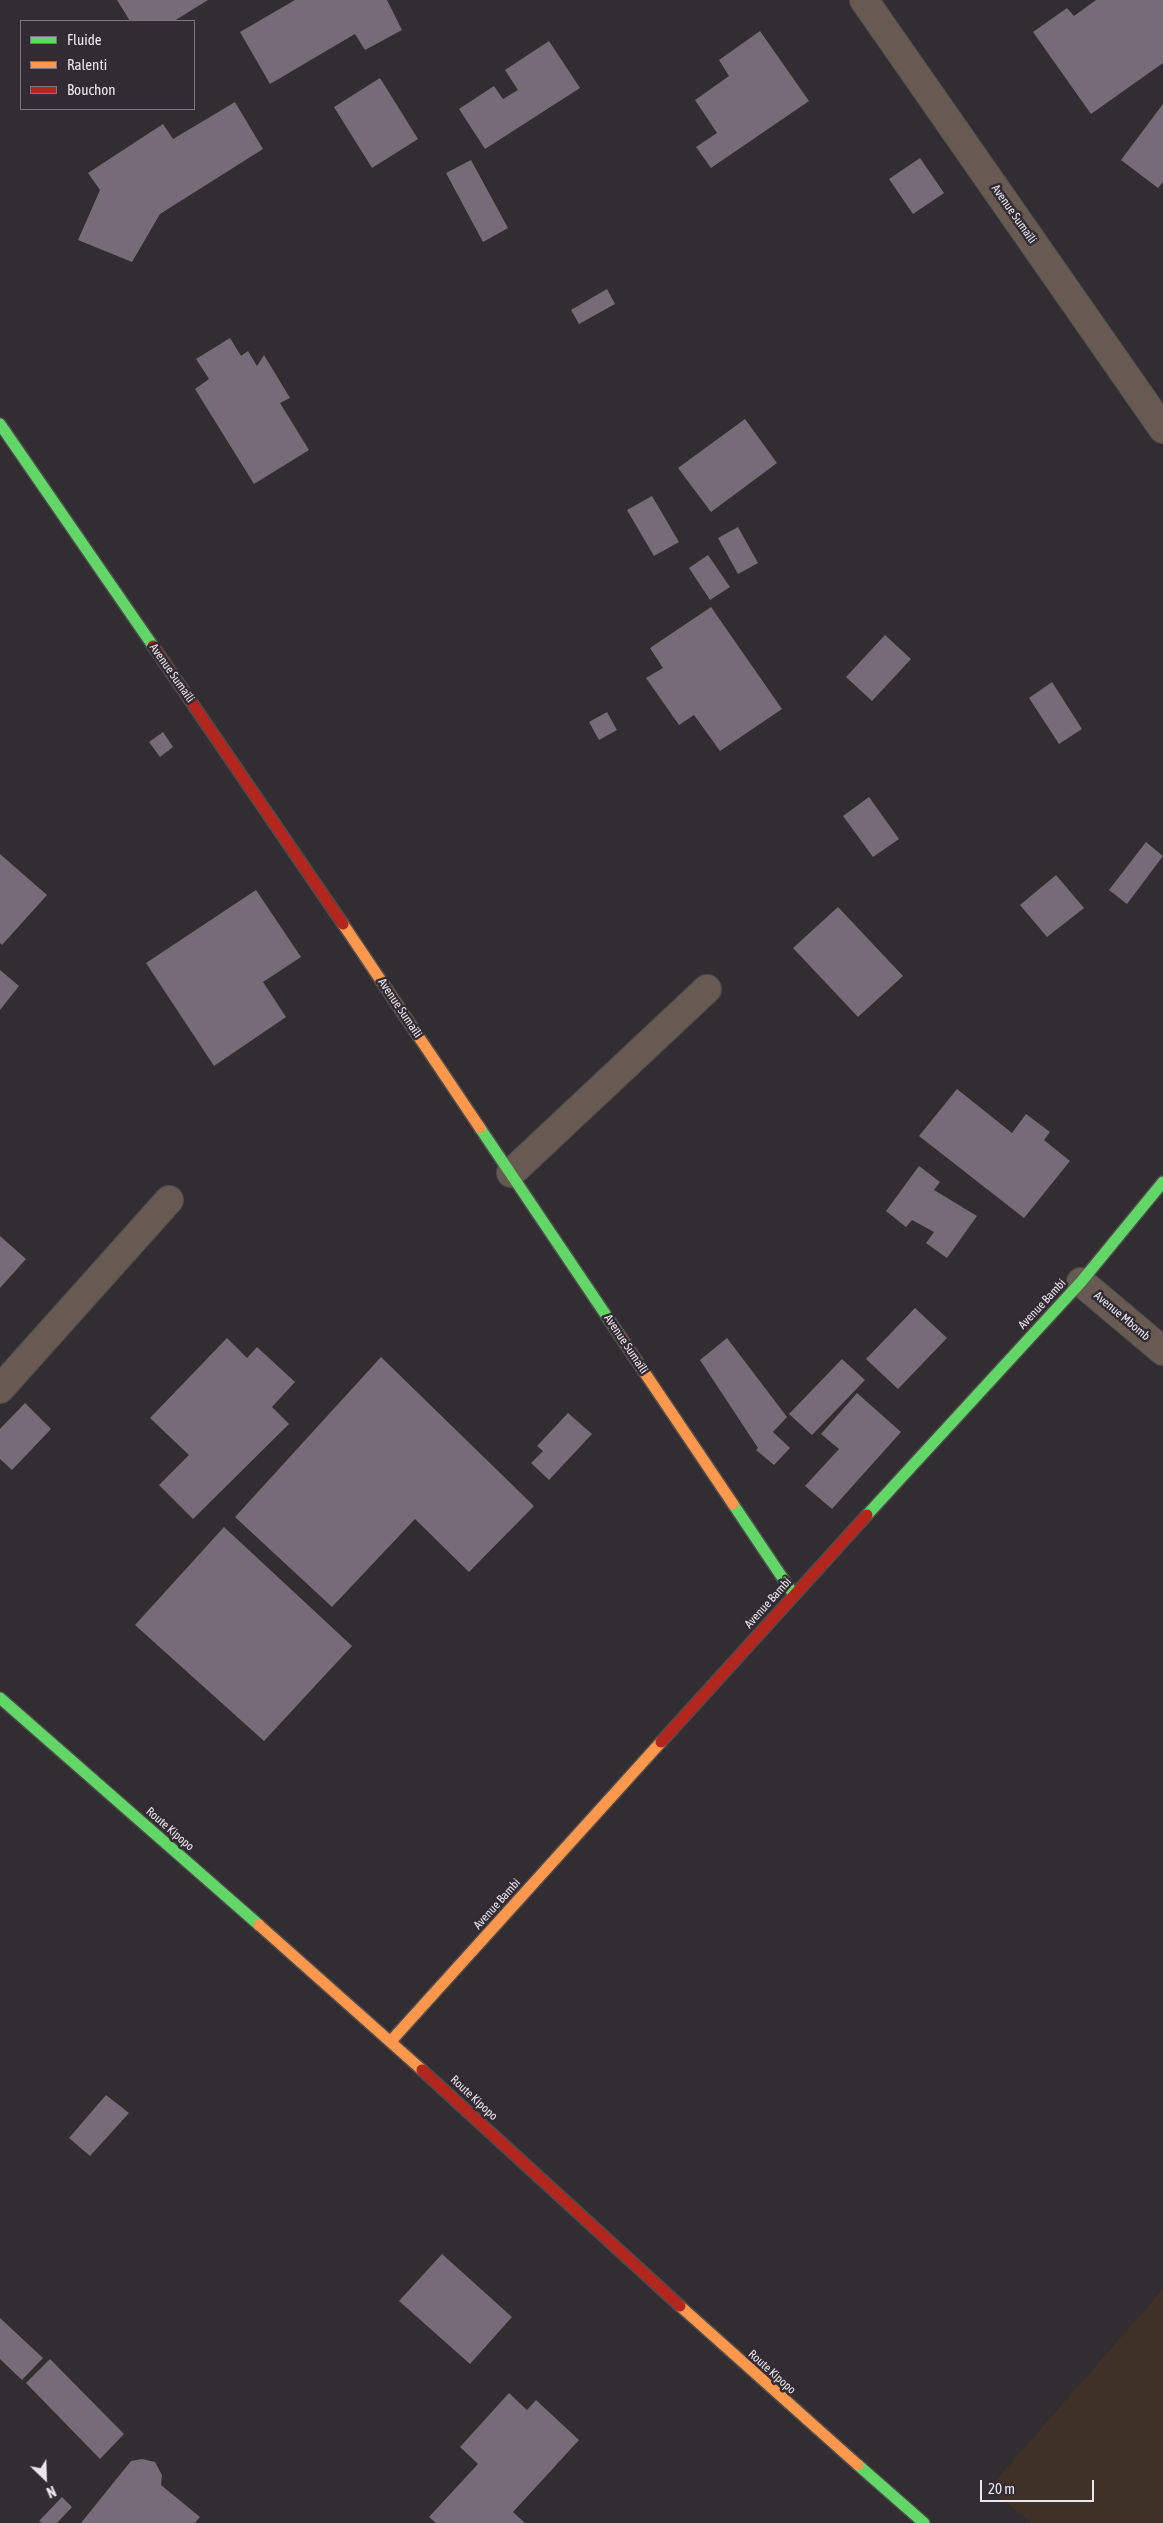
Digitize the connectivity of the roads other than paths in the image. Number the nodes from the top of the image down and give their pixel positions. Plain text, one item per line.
1 (864, 0) edge
2 (0, 424) edge
3 (1163, 429) edge
4 (707, 989) dead end
5 (510, 1173) junction
6 (1163, 1182) edge
7 (169, 1200) dead end
8 (1081, 1282) junction
9 (1163, 1351) edge
10 (0, 1389) edge
11 (794, 1595) junction
12 (0, 1698) edge
13 (391, 2040) junction
14 (924, 2523) edge

1 - 3 street, Avenue Sumaïli
2 - 5 street, Avenue Sumaïli
4 - 5 street
5 - 11 street, Avenue Sumaïli
6 - 8 street, Avenue Bambi
7 - 10 street
8 - 9 street, Avenue Mbomb
8 - 11 street, Avenue Bambi
11 - 13 street, Avenue Bambi
12 - 13 street, Route Kipopo
13 - 14 street, Route Kipopo

